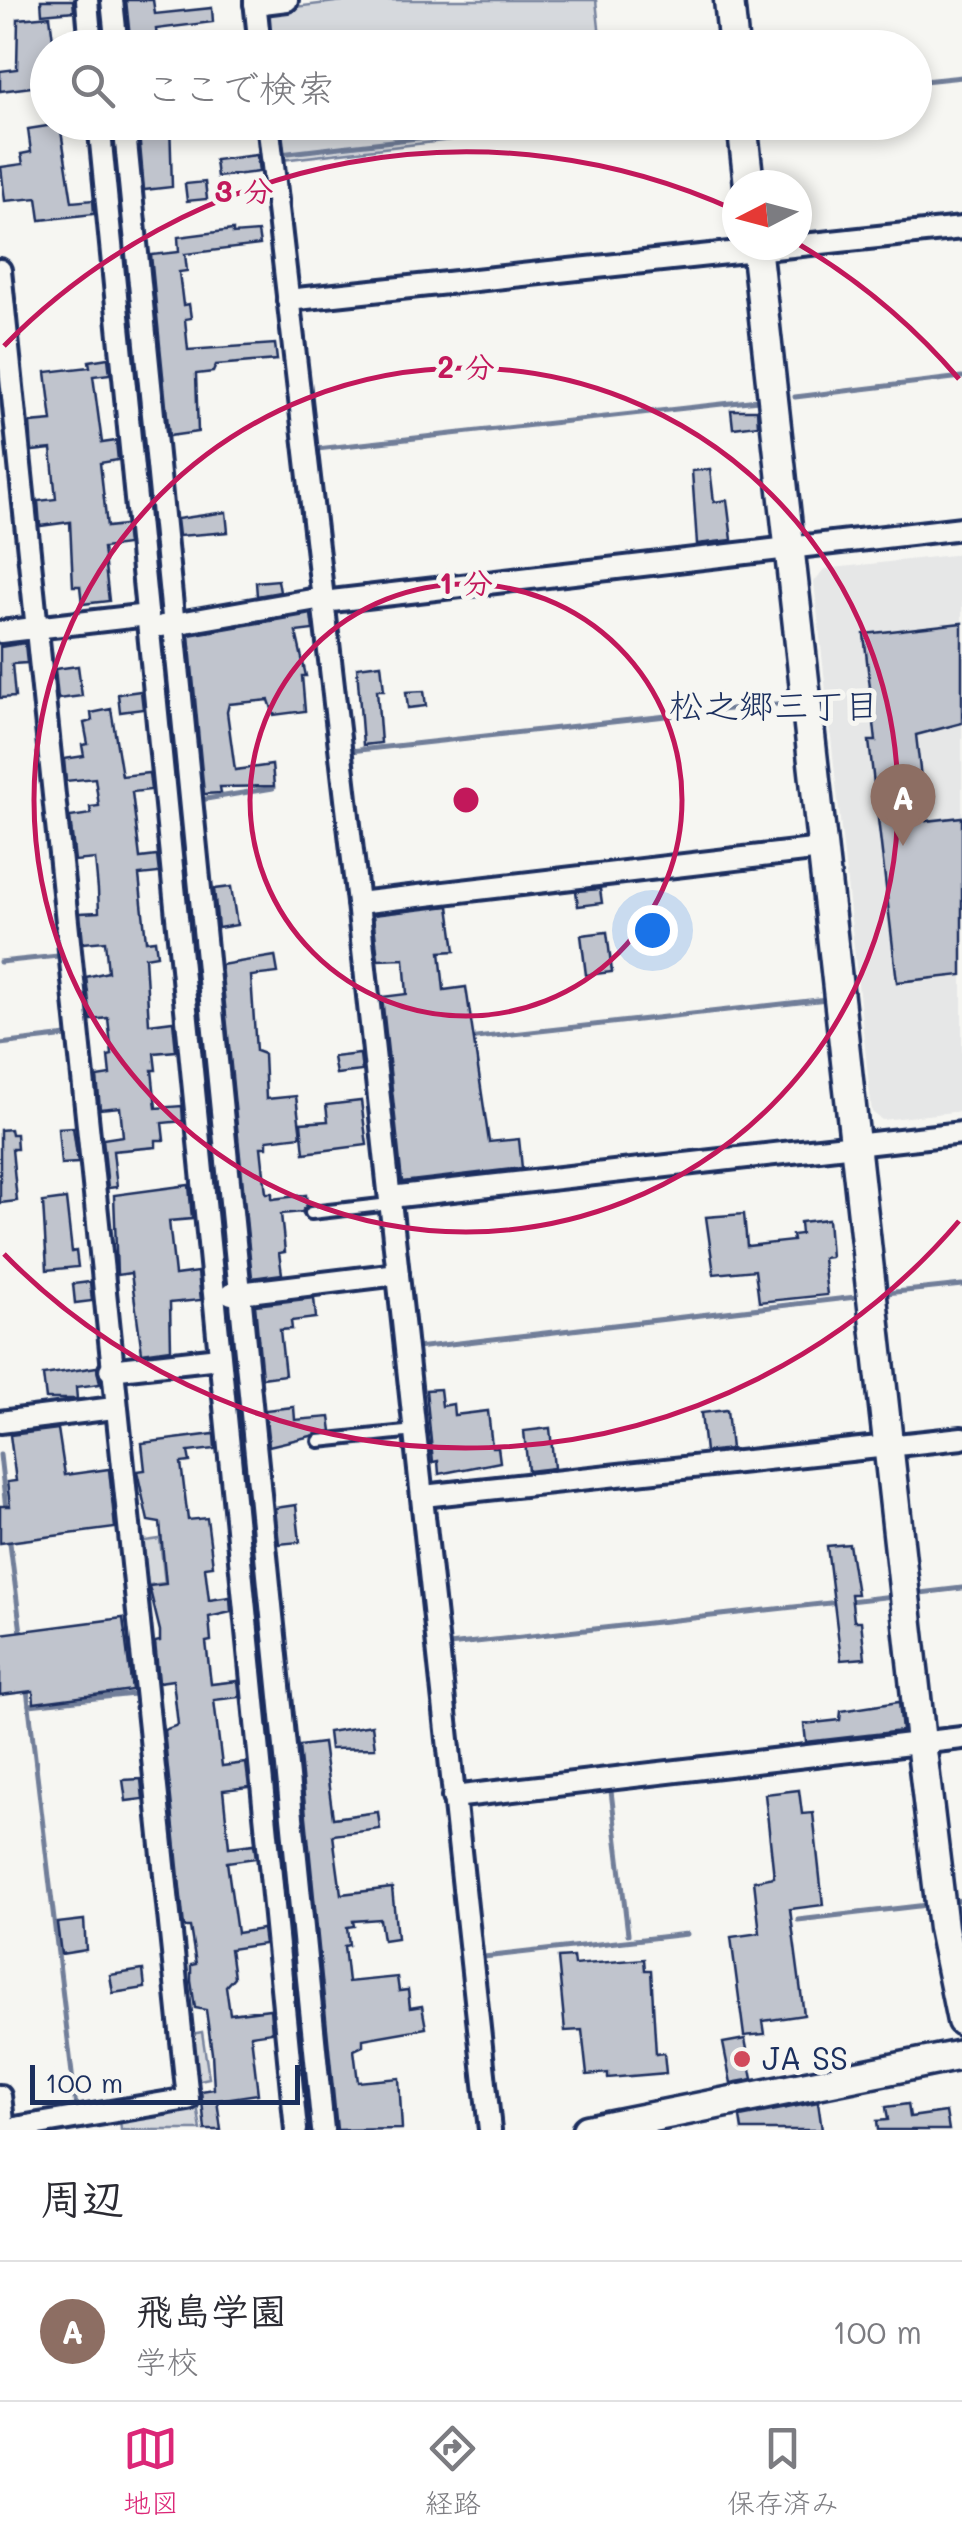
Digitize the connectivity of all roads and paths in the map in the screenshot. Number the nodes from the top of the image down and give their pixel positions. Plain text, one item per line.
1 (86, 0) edge
2 (112, 0) edge
3 (287, 0) edge
4 (728, 0) edge
5 (255, 2) edge
6 (89, 30) edge
7 (115, 30) edge
8 (258, 30) edge
9 (732, 30) edge
10 (101, 140) edge
11 (125, 140) edge
12 (270, 140) edge
13 (744, 140) edge
14 (747, 170) edge
15 (962, 228) edge
16 (812, 243) edge
17 (722, 252) edge
18 (757, 260) edge
19 (0, 270) edge
20 (288, 300) junction
21 (962, 528) edge
22 (792, 548) junction
23 (323, 600) junction
24 (160, 624) junction
25 (36, 628) junction
26 (0, 632) edge
27 (822, 849) junction
28 (358, 903) junction
29 (962, 1132) edge
30 (853, 1144) junction
31 (390, 1200) junction
32 (311, 1213) dead end
33 (398, 1274) junction
34 (228, 1294) junction
35 (219, 1358) junction
36 (110, 1370) junction
37 (114, 1408) junction
38 (0, 1422) edge
39 (416, 1431) junction
40 (962, 1438) edge
41 (319, 1441) dead end
42 (887, 1446) junction
43 (423, 1496) junction
44 (962, 1738) edge
45 (921, 1742) junction
46 (453, 1796) junction
47 (962, 2020) edge
48 (962, 2055) edge
49 (0, 2096) edge
50 (4, 2130) edge
51 (296, 2130) edge
52 (322, 2130) edge
53 (490, 2130) edge
54 (587, 2130) edge

1 - 6 street
2 - 7 street
3 - 5 street
4 - 9 street
5 - 8 street
10 - 24 street
11 - 24 street
12 - 20 street
13 - 14 street
15 - 16 street
17 - 20 street
18 - 22 street
19 - 25 street
20 - 23 street
21 - 22 street
22 - 23 street
22 - 27 street
23 - 24 street
23 - 28 street
24 - 25 street
24 - 34 street
25 - 26 street
25 - 36 street
27 - 28 street
27 - 30 street
28 - 31 street
29 - 30 street
30 - 31 street
30 - 42 street
31 - 32 lane
31 - 33 street
33 - 34 street
33 - 39 street
34 - 35 street
34 - 52 street
35 - 36 street
35 - 51 street
36 - 37 street
37 - 38 street
37 - 50 street
39 - 41 lane
39 - 43 street
40 - 42 street
42 - 43 street
42 - 45 street
43 - 46 street
44 - 45 street
45 - 46 street
45 - 47 street
46 - 53 street
48 - 54 street
49 - 50 street

